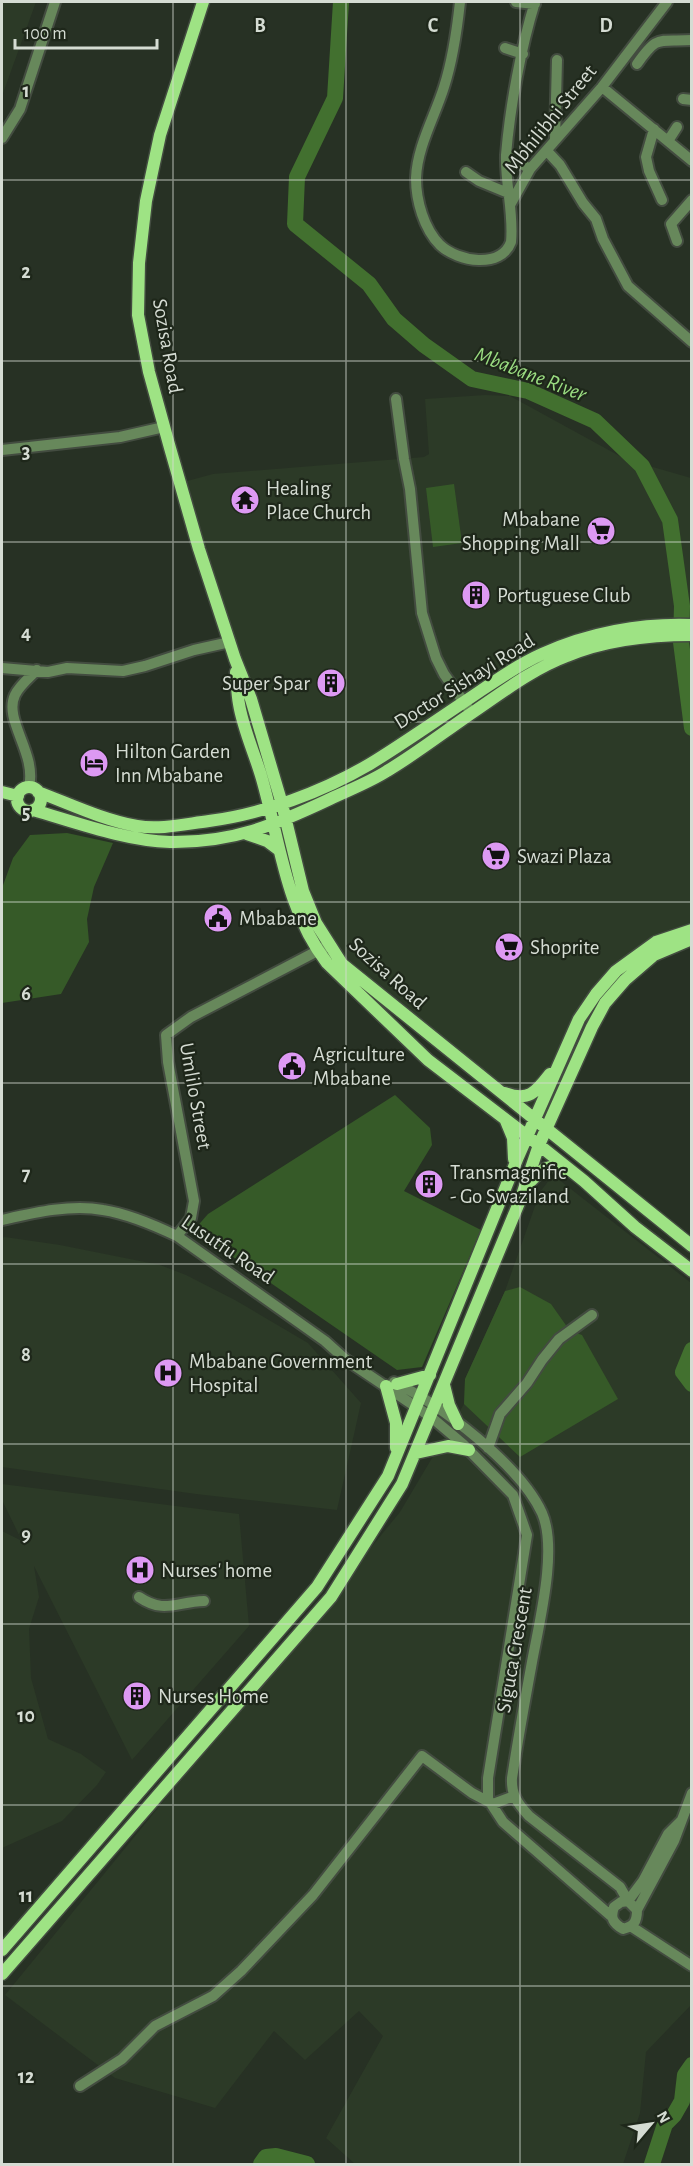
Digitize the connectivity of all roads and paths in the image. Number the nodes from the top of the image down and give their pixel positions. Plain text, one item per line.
1 (55, 2) edge
2 (203, 2) edge
3 (460, 2) edge
4 (516, 2) edge
5 (667, 2) edge
6 (535, 3) edge
7 (692, 40) edge
8 (505, 48) dead end
9 (523, 54) junction
10 (557, 60) dead end
11 (637, 64) dead end
12 (602, 87) junction
13 (677, 127) dead end
14 (654, 129) junction
15 (2, 138) edge
16 (555, 139) junction
17 (668, 141) junction
18 (547, 152) junction
19 (507, 155) junction
20 (692, 161) edge
21 (530, 169) junction
22 (466, 172) dead end
23 (508, 193) junction
24 (662, 200) dead end
25 (692, 200) edge
26 (509, 205) junction
27 (677, 241) dead end
28 (692, 342) edge
29 (396, 399) dead end
30 (164, 427) junction
31 (2, 450) edge
32 (692, 625) edge
33 (669, 629) junction
34 (692, 635) edge
35 (230, 642) junction
36 (235, 659) junction
37 (2, 668) edge
38 (37, 670) junction
39 (465, 702) junction
40 (471, 714) junction
41 (369, 764) junction
42 (387, 772) junction
43 (274, 777) junction
44 (264, 787) junction
45 (34, 790) junction
46 (2, 792) edge
47 (308, 793) junction
48 (18, 796) junction
49 (282, 804) junction
50 (269, 809) junction
51 (33, 810) junction
52 (304, 811) junction
53 (255, 812) junction
54 (286, 819) junction
55 (273, 825) junction
56 (247, 834) junction
57 (289, 836) junction
58 (279, 850) junction
59 (692, 930) edge
60 (692, 939) edge
61 (323, 948) junction
62 (559, 1061) junction
63 (499, 1090) junction
64 (504, 1117) junction
65 (536, 1120) junction
66 (547, 1128) junction
67 (528, 1135) junction
68 (539, 1145) junction
69 (512, 1173) junction
70 (574, 1173) junction
71 (522, 1190) junction
72 (2, 1220) edge
73 (177, 1236) junction
74 (692, 1246) edge
75 (692, 1271) edge
76 (592, 1315) dead end
77 (430, 1375) junction
78 (392, 1385) junction
79 (444, 1385) junction
80 (426, 1407) junction
81 (458, 1424) junction
82 (488, 1448) junction
83 (469, 1450) junction
84 (416, 1453) junction
85 (396, 1455) junction
86 (139, 1597) dead end
87 (204, 1601) dead end
88 (692, 1793) edge
89 (514, 1796) junction
90 (493, 1804) junction
91 (681, 1821) junction
92 (614, 1881) junction
93 (644, 1881) junction
94 (628, 1901) junction
95 (637, 1910) junction
96 (611, 1916) junction
97 (632, 1927) junction
98 (2, 1950) edge
99 (692, 1966) edge
100 (2, 1974) edge
101 (80, 2086) dead end

1 - 15 street
2 - 30 main road, Sozisa Road
3 - 26 street
4 - 6 street
5 - 12 street, Mbhilibhi Street
6 - 9 street
7 - 11 street
8 - 9 street
9 - 19 street
10 - 16 street
12 - 14 street
12 - 16 street, Mbhilibhi Street
13 - 17 street
14 - 17 street
14 - 24 street
16 - 18 street, Mbhilibhi Street
17 - 20 street
18 - 21 street, Mbhilibhi Street
18 - 28 street
19 - 21 street
19 - 23 street
21 - 26 street, Mbhilibhi Street
22 - 23 street
23 - 26 street
25 - 27 street
29 - 39 street
30 - 31 street
30 - 35 main road, Sozisa Road
32 - 33 main road, Doctor Sishayi Road
33 - 34 main road, Doctor Sishayi Road
33 - 39 main road, Doctor Sishayi Road
33 - 40 main road, Doctor Sishayi Road
35 - 36 main road, Sozisa Road
35 - 38 street
36 - 43 main road, Sozisa Road
36 - 44 main road, Sozisa Road
37 - 38 street
38 - 45 street
39 - 40 street
39 - 41 main road, Doctor Sishayi Road
40 - 42 main road, Doctor Sishayi Road
41 - 42 main road
41 - 47 main road, Doctor Sishayi Road
42 - 52 main road, Doctor Sishayi Road
43 - 47 main road
43 - 49 main road, Sozisa Road
44 - 50 main road, Sozisa Road
44 - 53 main road
45 - 48 main road
45 - 51 main road
45 - 53 main road, Doctor Sishayi Road
46 - 48 main road
47 - 49 main road, Doctor Sishayi Road
48 - 51 main road
49 - 50 main road, Doctor Sishayi Road
49 - 54 main road, Sozisa Road
50 - 53 main road, Doctor Sishayi Road
50 - 55 main road, Sozisa Road
51 - 56 main road, Doctor Sishayi Road
52 - 54 main road, Doctor Sishayi Road
52 - 57 main road
54 - 55 main road, Doctor Sishayi Road
54 - 57 main road, Sozisa Road
55 - 56 main road, Doctor Sishayi Road
55 - 58 main road, Sozisa Road
56 - 58 main road
57 - 61 main road, Sozisa Road
58 - 61 main road, Sozisa Road
59 - 62 main road
60 - 66 main road
61 - 63 main road, Sozisa Road
61 - 64 main road, Sozisa Road
61 - 73 street, Umlilo Street
62 - 63 main road
62 - 65 main road
63 - 65 main road, Sozisa Road
64 - 67 main road, Sozisa Road
64 - 69 main road
65 - 66 main road, Sozisa Road
65 - 67 main road
66 - 68 main road
66 - 74 main road, Sozisa Road
67 - 68 main road, Sozisa Road
67 - 69 main road
68 - 70 main road, Sozisa Road
68 - 71 main road
69 - 77 main road
70 - 71 main road
70 - 75 main road, Sozisa Road
71 - 79 main road
72 - 73 street, Lusutfu Road
73 - 78 street, Lusutfu Road
76 - 82 street
77 - 78 main road
77 - 80 main road
78 - 80 street, Lusutfu Road
78 - 85 main road
79 - 80 main road
79 - 81 main road
80 - 81 street, Siguca Crescent
80 - 83 street, Siguca Crescent
80 - 84 main road
80 - 85 main road
81 - 82 street, Siguca Crescent
82 - 89 street, Siguca Crescent
83 - 84 main road
83 - 90 street, Siguca Crescent
84 - 100 main road
85 - 98 main road
86 - 87 street
88 - 91 street
89 - 90 street
89 - 92 street
90 - 96 street, Siguca Crescent
90 - 101 street
91 - 93 street
91 - 95 street
92 - 93 street
92 - 94 street
93 - 94 street
94 - 95 street
94 - 96 street
95 - 97 street
96 - 97 street
97 - 99 street

